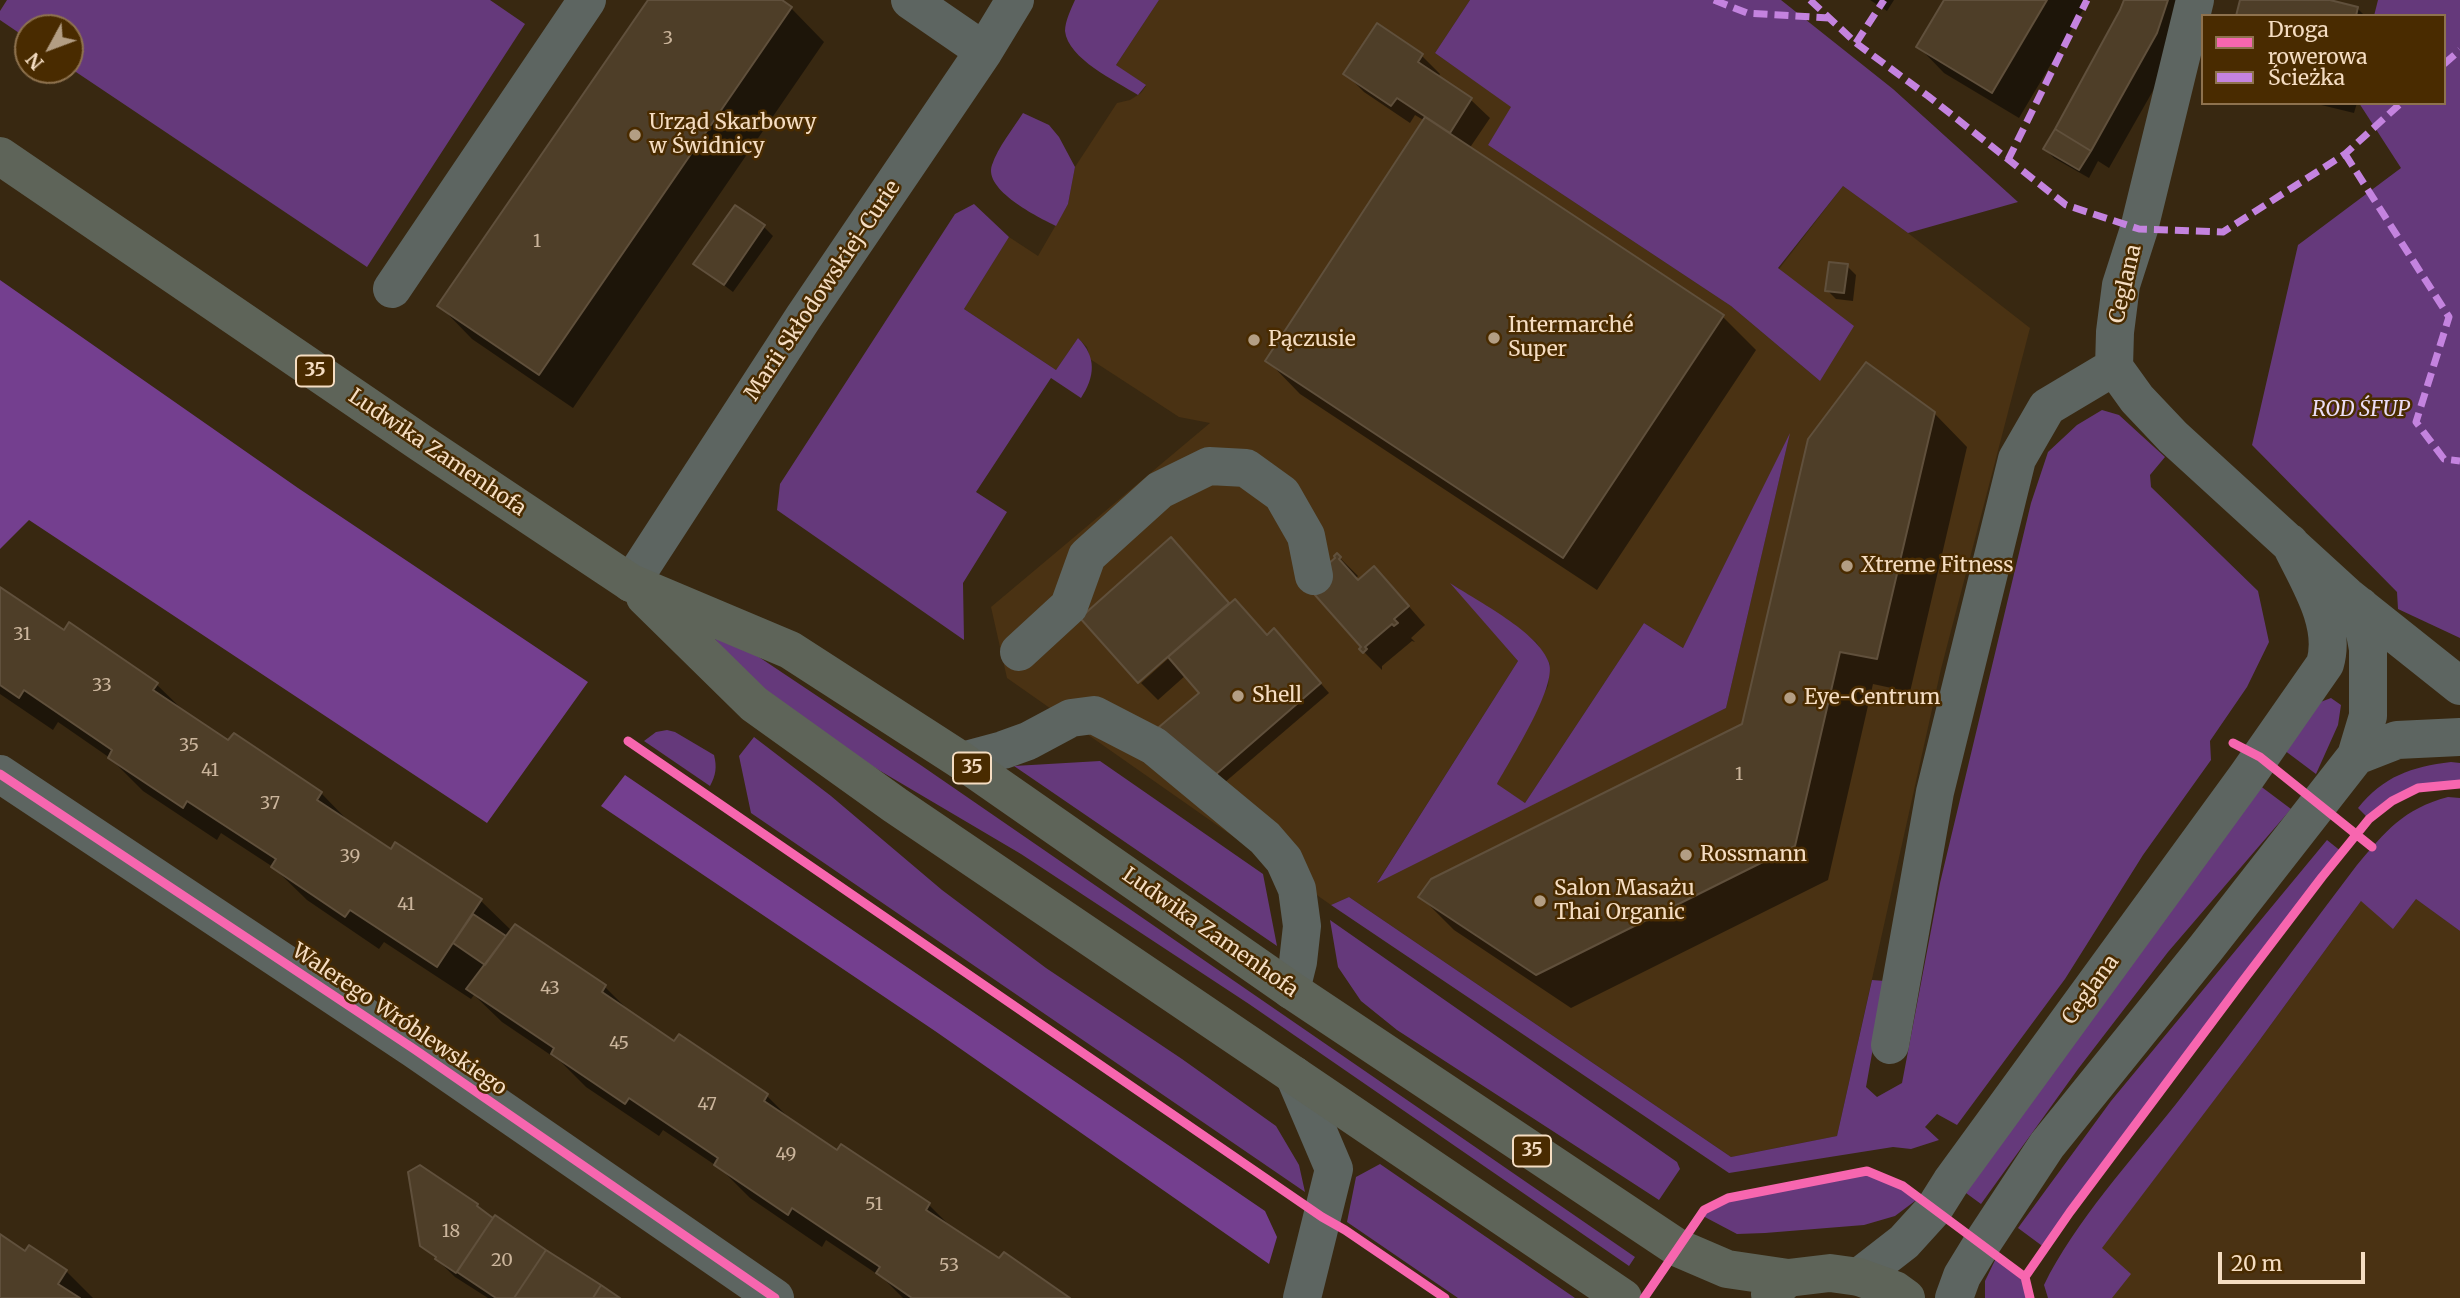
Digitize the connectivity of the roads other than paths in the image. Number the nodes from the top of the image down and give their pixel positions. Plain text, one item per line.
1 (587, 0) edge
2 (910, 0) edge
3 (1015, 0) edge
4 (2195, 0) edge
5 (984, 51) junction
6 (0, 156) edge
7 (392, 289) dead end
8 (2114, 367) junction
9 (2290, 543) junction
10 (1314, 576) dead end
11 (631, 583) junction
12 (2360, 606) junction
13 (1019, 652) dead end
14 (2367, 657) junction
15 (2446, 675) edge
16 (2308, 688) junction
17 (2460, 737) edge
18 (2356, 756) junction
19 (962, 761) junction
20 (0, 774) edge
21 (1291, 990) junction
22 (1890, 1045) dead end
23 (1294, 1075) junction
24 (1859, 1277) junction
25 (1777, 1288) edge
26 (775, 1298) edge
27 (1302, 1298) edge
28 (1623, 1298) edge
29 (1906, 1298) edge
30 (1954, 1298) edge

1 - 7 street
2 - 5 street
3 - 5 street, Marii Skłodowskiej-Curie
4 - 8 street, Ceglana
5 - 11 street, Marii Skłodowskiej-Curie
6 - 11 main road, Ludwika Zamenhofa / 35
8 - 9 street, Ceglana
8 - 22 street
9 - 12 street, Ceglana
9 - 16 street, Ceglana
10 - 13 street
11 - 19 main road, Ludwika Zamenhofa / 35
11 - 23 main road, Ludwika Zamenhofa / 35
12 - 14 street
12 - 15 street, Ceglana
14 - 15 street, Ceglana
14 - 16 street, Ceglana
14 - 18 street
16 - 24 street, Ceglana
17 - 18 street
18 - 30 street
19 - 21 main road, Ludwika Zamenhofa / 35
19 - 21 street
20 - 26 street, Walerego Wróblewskiego
21 - 25 main road, Ludwika Zamenhofa / 35
23 - 27 street
23 - 28 main road, Ludwika Zamenhofa / 35
24 - 25 main road, 35
24 - 29 main road, 35

